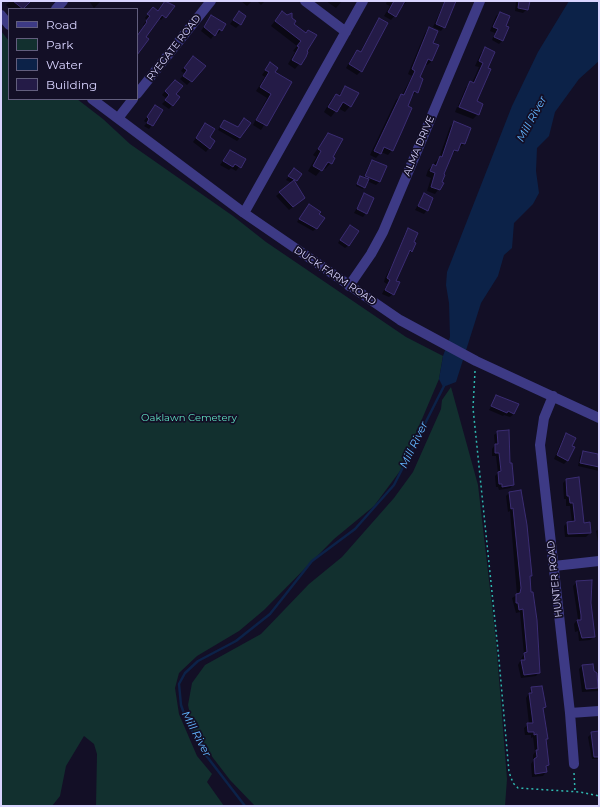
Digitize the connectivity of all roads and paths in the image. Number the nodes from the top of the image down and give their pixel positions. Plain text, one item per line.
1 (211, 1) edge
2 (304, 1) edge
3 (363, 1) edge
4 (480, 1) edge
5 (1, 15) edge
6 (8, 24) edge
7 (346, 32) junction
8 (138, 93) edge
9 (94, 100) edge
10 (132, 100) edge
11 (119, 117) junction
12 (244, 213) junction
13 (349, 286) junction
14 (476, 364) junction
15 (553, 396) junction
16 (599, 418) edge
17 (599, 561) edge
18 (554, 566) junction
19 (599, 711) edge
20 (570, 713) junction
21 (574, 764) joint
22 (575, 791) junction
23 (599, 796) edge

1 - 8 street, RYEGATE ROAD
2 - 7 street
3 - 7 street
4 - 13 street, ALMA DRIVE
5 - 6 street
7 - 12 street
9 - 11 street, DUCK FARM ROAD
10 - 11 street
11 - 12 street, DUCK FARM ROAD
12 - 13 street, DUCK FARM ROAD
13 - 14 street, DUCK FARM ROAD
14 - 15 street, DUCK FARM ROAD
14 - 22 path
15 - 16 street, DUCK FARM ROAD
15 - 18 street, HUNTER ROAD
17 - 18 street
18 - 20 street, HUNTER ROAD
19 - 20 street
20 - 21 street, HUNTER ROAD
21 - 22 path
22 - 23 path

